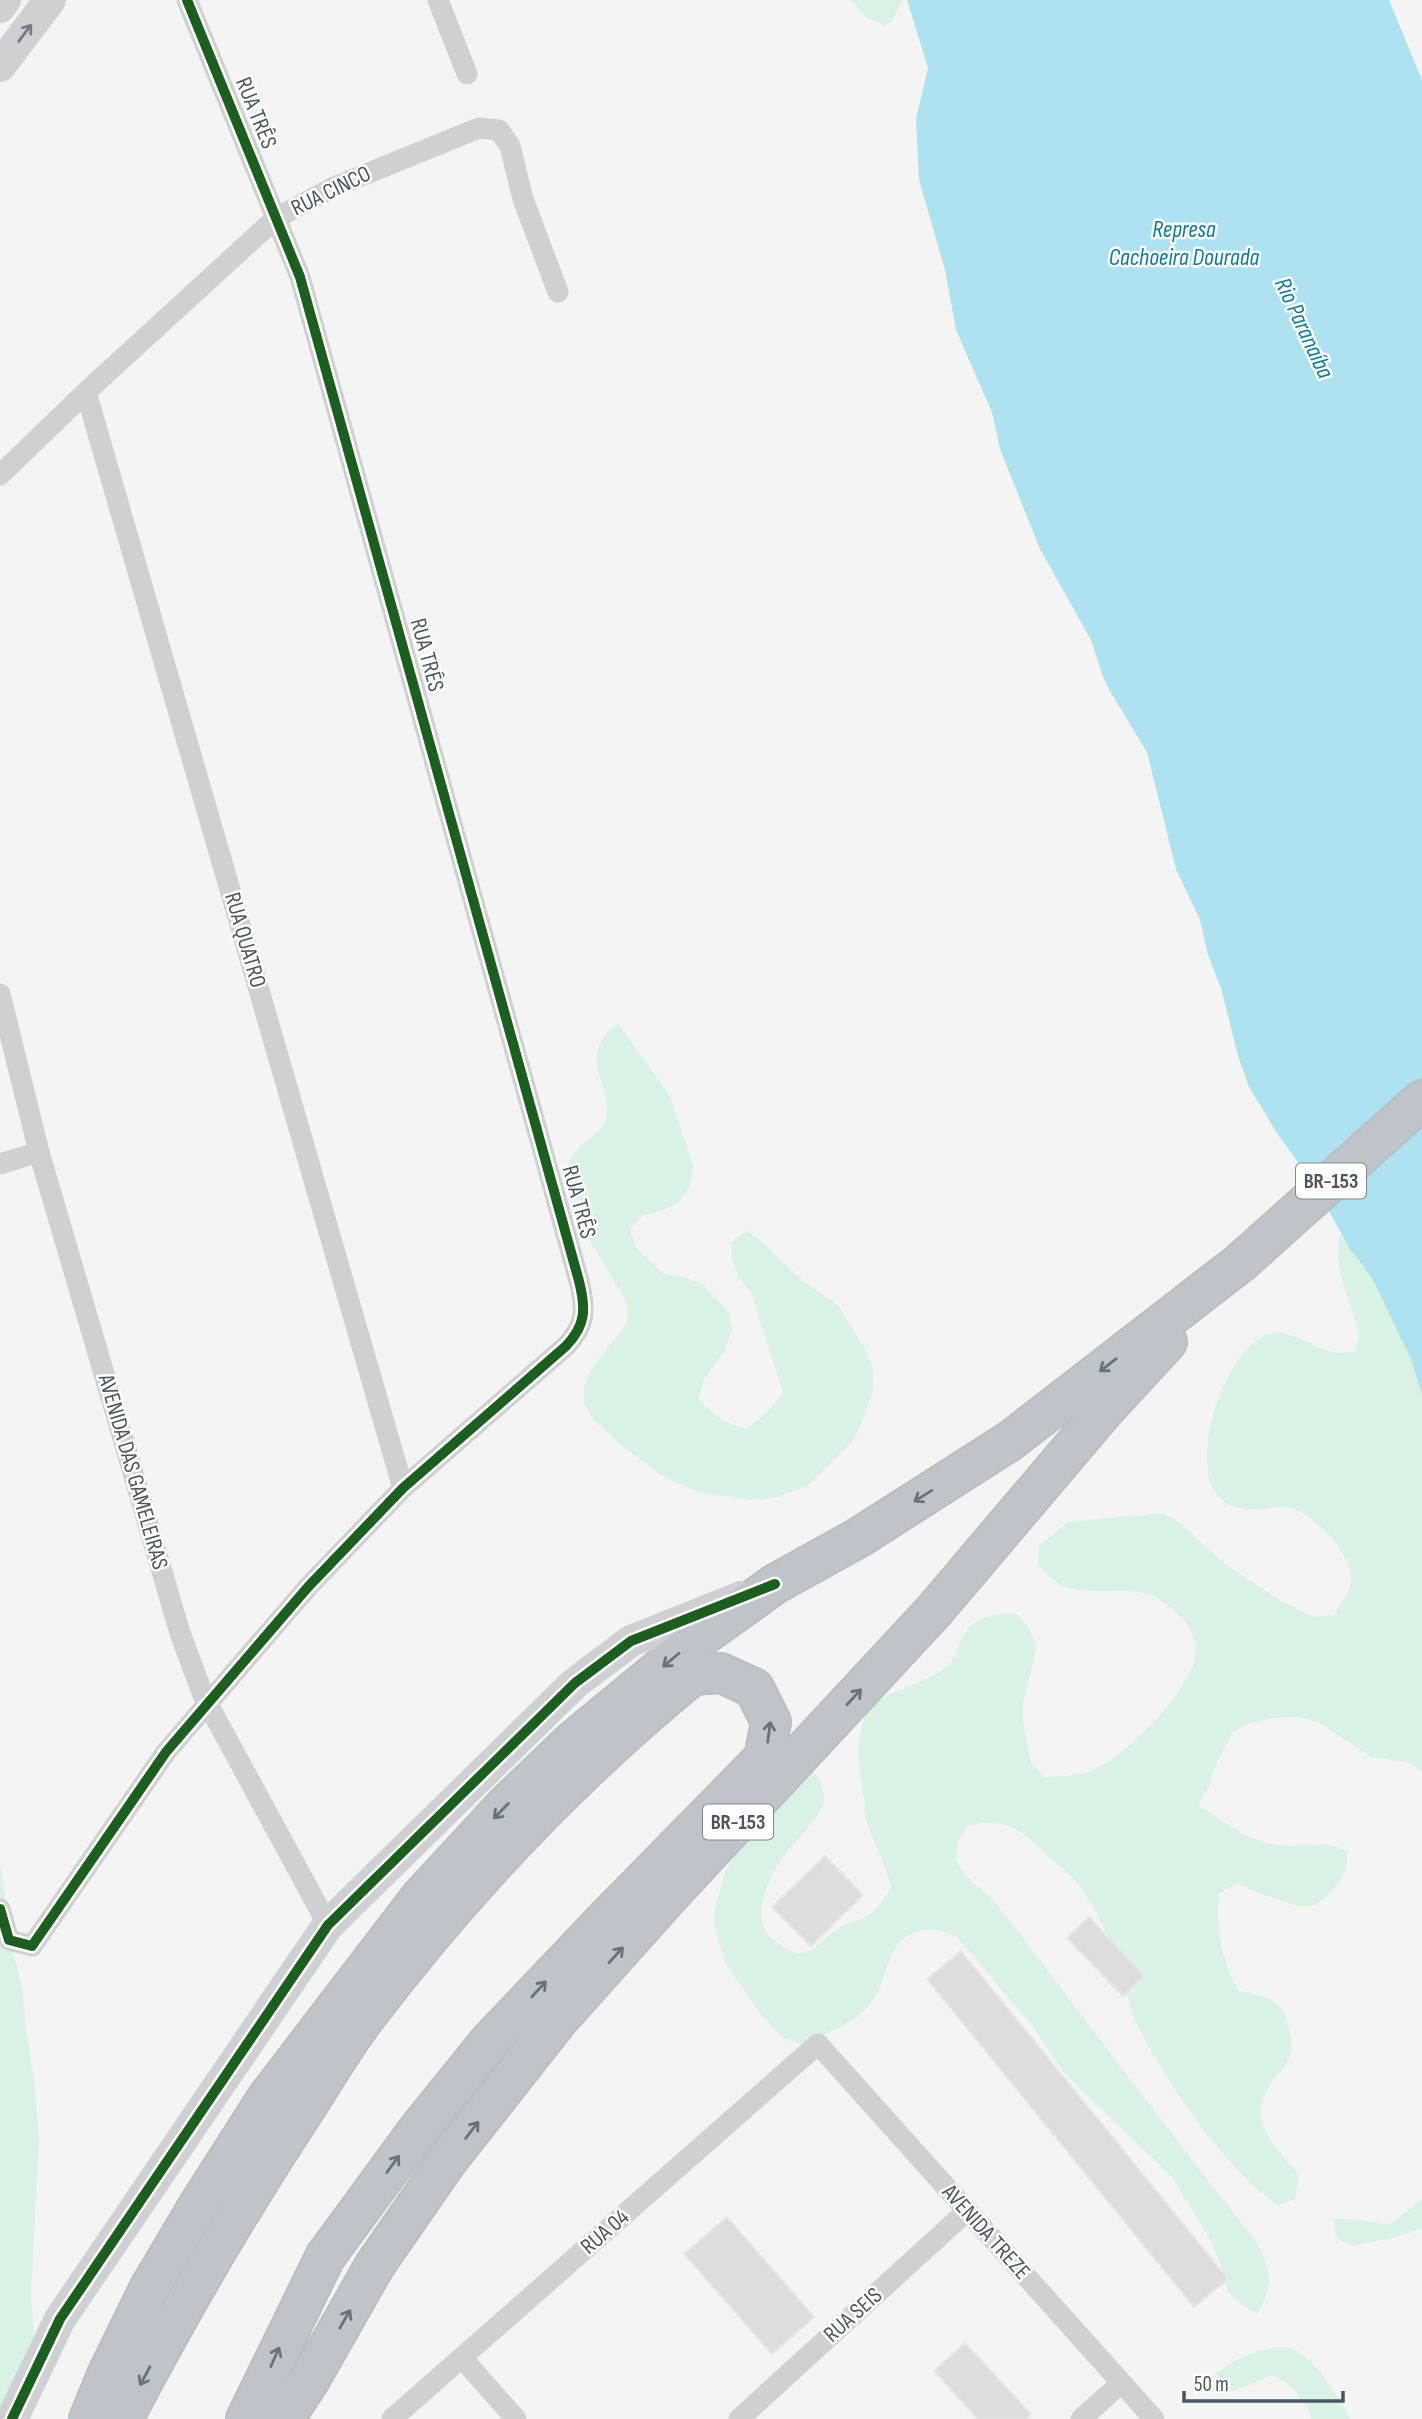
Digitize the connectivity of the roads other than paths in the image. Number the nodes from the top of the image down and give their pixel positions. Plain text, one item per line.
1 (5, 0) edge
2 (50, 0) edge
3 (187, 0) edge
4 (438, 0) edge
5 (0, 6) edge
6 (0, 66) edge
7 (467, 74) dead end
8 (276, 218) junction
9 (558, 292) dead end
10 (86, 392) junction
11 (0, 475) edge
12 (0, 994) edge
13 (1422, 1100) edge
14 (39, 1152) junction
15 (0, 1164) edge
16 (1240, 1263) junction
17 (403, 1488) junction
18 (775, 1584) junction
19 (208, 1704) junction
20 (0, 1909) edge
21 (328, 1925) junction
22 (818, 2044) joint
23 (967, 2211) junction
24 (462, 2358) junction
25 (1121, 2383) junction
26 (12, 2419) edge
27 (89, 2419) edge
28 (122, 2419) edge
29 (246, 2419) edge
30 (284, 2419) edge
31 (392, 2419) edge
32 (516, 2419) edge
33 (739, 2419) edge
34 (1081, 2419) edge
35 (1154, 2419) edge

1 - 5 street
6 -> 2 street
3 - 8 street, RUA TRÊS
4 - 7 street
8 - 9 street, RUA CINCO
8 - 10 street, RUA CINCO
8 - 17 street, RUA TRÊS
10 - 11 street, RUA CINCO
10 - 17 street, RUA QUATRO
12 - 14 street, AVENIDA DAS GAMELEIRAS
13 - 16 highway, BR-153
14 - 15 street
14 - 19 street, AVENIDA DAS GAMELEIRAS
16 -> 18 highway, BR-153
30 -> 16 highway, BR-153
17 - 19 street
18 - 21 street
18 -> 27 highway, BR-153
19 - 20 street
19 - 21 street, AVENIDA DAS GAMELEIRAS
21 - 26 street
22 - 23 street, AVENIDA TREZE
22 - 24 street, RUA 04
23 - 25 street, AVENIDA TREZE
23 - 33 street, RUA SEIS
24 - 31 street, RUA 04
24 - 32 street
25 - 34 street
25 - 35 street, AVENIDA TREZE
29 -> 28 highway

